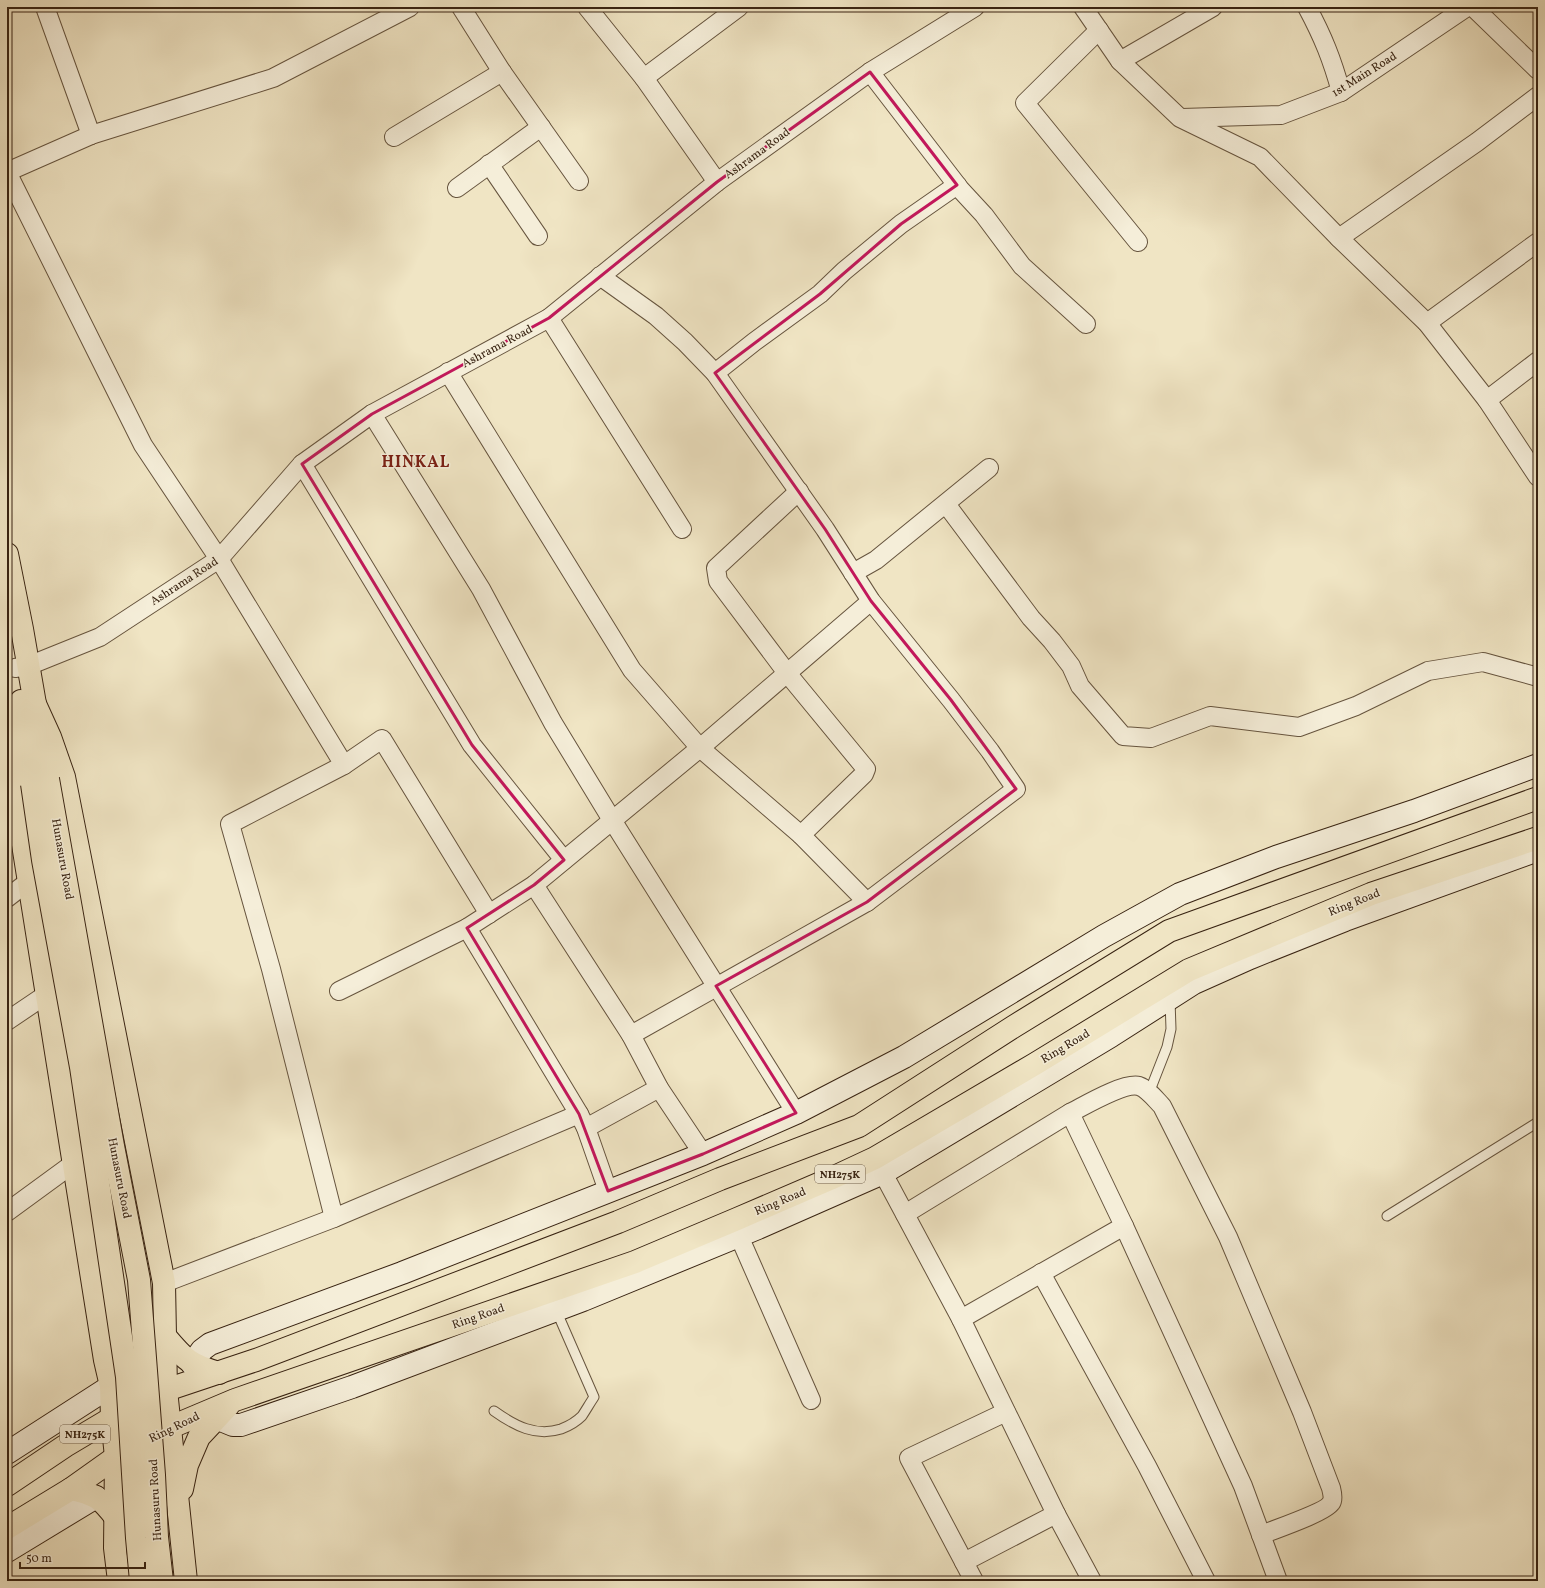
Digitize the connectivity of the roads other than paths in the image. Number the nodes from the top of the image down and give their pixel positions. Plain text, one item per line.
1 (45, 7) edge
2 (410, 7) edge
3 (461, 7) edge
4 (588, 7) edge
5 (740, 7) edge
6 (975, 7) edge
7 (1083, 7) edge
8 (1307, 7) edge
9 (1467, 7) edge
10 (1473, 7) edge
11 (1211, 8) edge
12 (1099, 30) junction
13 (1120, 61) junction
14 (1538, 70) edge
15 (502, 72) junction
16 (870, 72) junction
17 (644, 78) junction
18 (1341, 92) junction
19 (1538, 96) edge
20 (1180, 118) junction
21 (541, 127) junction
22 (91, 135) junction
23 (394, 137) dead end
24 (489, 164) junction
25 (7, 172) edge
26 (579, 181) dead end
27 (717, 182) junction
28 (957, 185) junction
29 (457, 188) dead end
30 (538, 236) dead end
31 (1339, 238) junction
32 (1138, 242) dead end
33 (1538, 242) edge
34 (600, 276) junction
35 (549, 318) junction
36 (1427, 323) junction
37 (1086, 324) dead end
38 (1538, 361) edge
39 (448, 372) junction
40 (715, 373) junction
41 (1487, 400) junction
42 (372, 414) junction
43 (302, 464) junction
44 (989, 468) dead end
45 (1538, 477) edge
46 (799, 491) junction
47 (946, 504) junction
48 (682, 529) dead end
49 (7, 554) edge
50 (219, 559) junction
51 (853, 573) junction
52 (871, 601) junction
53 (7, 620) edge
54 (22, 667) junction
55 (787, 673) junction
56 (1538, 677) edge
57 (21, 703) edge
58 (10, 740) edge
59 (700, 748) junction
60 (344, 765) junction
61 (1538, 765) edge
62 (40, 782) junction
63 (1538, 798) edge
64 (612, 820) junction
65 (802, 835) junction
66 (1538, 838) edge
67 (1538, 850) edge
68 (564, 860) junction
69 (29, 881) junction
70 (534, 885) junction
71 (7, 898) edge
72 (867, 902) junction
73 (489, 914) junction
74 (467, 928) junction
75 (716, 986) junction
76 (339, 991) dead end
77 (47, 994) junction
78 (1170, 998) junction
79 (7, 1021) edge
80 (631, 1035) junction
81 (659, 1088) junction
82 (1149, 1093) junction
83 (796, 1113) junction
84 (1070, 1113) junction
85 (583, 1121) junction
86 (1538, 1122) edge
87 (703, 1154) junction
88 (74, 1163) junction
89 (879, 1165) junction
90 (608, 1191) junction
91 (7, 1212) edge
92 (904, 1214) junction
93 (1387, 1216) dead end
94 (334, 1218) junction
95 (1124, 1226) junction
96 (739, 1236) junction
97 (1041, 1273) junction
98 (164, 1283) junction
99 (556, 1310) junction
100 (961, 1319) junction
101 (166, 1336) junction
102 (412, 1339) junction
103 (192, 1364) junction
104 (219, 1373) junction
105 (363, 1383) junction
106 (111, 1386) junction
107 (166, 1390) junction
108 (235, 1400) junction
109 (811, 1400) dead end
110 (494, 1411) dead end
111 (1006, 1412) junction
112 (112, 1418) junction
113 (216, 1418) junction
114 (171, 1427) junction
115 (7, 1453) edge
116 (116, 1457) junction
117 (7, 1485) edge
118 (71, 1489) junction
119 (96, 1497) junction
120 (178, 1509) junction
121 (1056, 1514) junction
122 (116, 1518) junction
123 (7, 1528) edge
124 (1261, 1535) junction
125 (7, 1551) edge
126 (964, 1562) junction
127 (119, 1581) edge
128 (141, 1581) edge
129 (162, 1581) edge
130 (186, 1581) edge
131 (974, 1581) edge
132 (1092, 1581) edge
133 (1206, 1581) edge
134 (1278, 1581) edge

1 - 22 street
2 - 22 street
3 - 15 street
4 - 17 street
5 - 17 street
6 - 16 street, Ashrama Road
7 - 12 street
8 - 18 street
9 - 18 street, 1st Main Road
10 - 14 street
11 - 13 street
12 - 13 street
12 - 32 street
13 - 20 street
15 - 21 street
15 - 23 street
16 - 27 street, Ashrama Road
16 - 28 street
17 - 27 street
18 - 20 street, 1st Main Road
19 - 31 street
20 - 31 street
21 - 24 street
21 - 26 street
22 - 25 street
24 - 29 street
24 - 30 street
25 - 50 street
27 - 34 street, Ashrama Road
28 - 37 street
28 - 40 street
31 - 36 street
33 - 36 street
34 - 35 street, Ashrama Road
34 - 40 street
35 - 39 street, Ashrama Road
35 - 48 street
36 - 41 street
38 - 41 street
39 - 42 street, Ashrama Road
39 - 59 street
40 - 46 street
41 - 45 street
42 - 43 street, Ashrama Road
42 - 64 street
43 - 50 street, Ashrama Road
43 - 68 street
44 - 47 street
46 - 51 street
46 - 55 street
47 - 51 street
47 - 56 street
49 - 54 main road
50 - 54 street, Ashrama Road
50 - 60 street
51 - 52 street
52 - 55 street
52 - 72 street
53 - 54 main road
54 - 57 main road
55 - 59 street
55 - 65 street
57 - 58 main road
57 - 62 main road
57 - 98 main road
58 - 69 main road
59 - 64 street
59 - 65 street
60 - 73 street
60 - 94 street
61 - 83 street
62 - 128 main road, Hunasuru Road, bridge
62 - 129 main road, Hunasuru Road, bridge
63 - 104 main road, NH275K
64 - 68 street
64 - 75 street
65 - 72 street
66 - 89 main road, Ring Road / NH275K
67 - 78 street
68 - 70 street
69 - 71 street
69 - 77 main road
70 - 73 street
70 - 80 street
72 - 75 street
73 - 74 street
74 - 76 street
74 - 85 street
75 - 80 street
75 - 83 street
77 - 79 street
77 - 88 main road
78 - 82 lane
78 - 89 street
80 - 81 street
81 - 85 street
81 - 87 street
82 - 84 street
82 - 124 street
83 - 87 street
84 - 92 street
84 - 95 street
85 - 90 street
85 - 94 street
86 - 93 lane
87 - 90 street
88 - 91 street
88 - 106 main road
89 - 92 street
89 - 96 street
89 - 102 main road, Ring Road / NH275K
90 - 103 street
92 - 100 street
94 - 98 street
95 - 97 street
95 - 124 street
96 - 99 street
96 - 109 street
97 - 100 street
97 - 133 street
98 - 101 main road
99 - 105 street
99 - 110 lane
100 - 111 street
101 - 103 main road
101 - 107 main road
102 - 105 street
102 - 108 main road, Ring Road / NH275K
103 - 104 main road
104 - 107 main road, NH275K
105 - 113 street
106 - 112 main road
106 - 115 street
107 - 112 main road, NH275K
107 - 114 main road
108 - 113 main road
108 - 114 main road, Ring Road / NH275K
111 - 121 street
111 - 126 street
112 - 116 main road
112 - 117 main road, NH275K
113 - 120 main road
114 - 116 main road, Ring Road / NH275K
114 - 120 main road
116 - 118 main road, Ring Road / NH275K
116 - 122 main road
118 - 119 main road
118 - 123 main road, Ring Road / NH275K
119 - 122 main road
119 - 125 street
120 - 130 main road
121 - 126 street
121 - 132 street
122 - 127 main road
124 - 134 street
126 - 131 street

